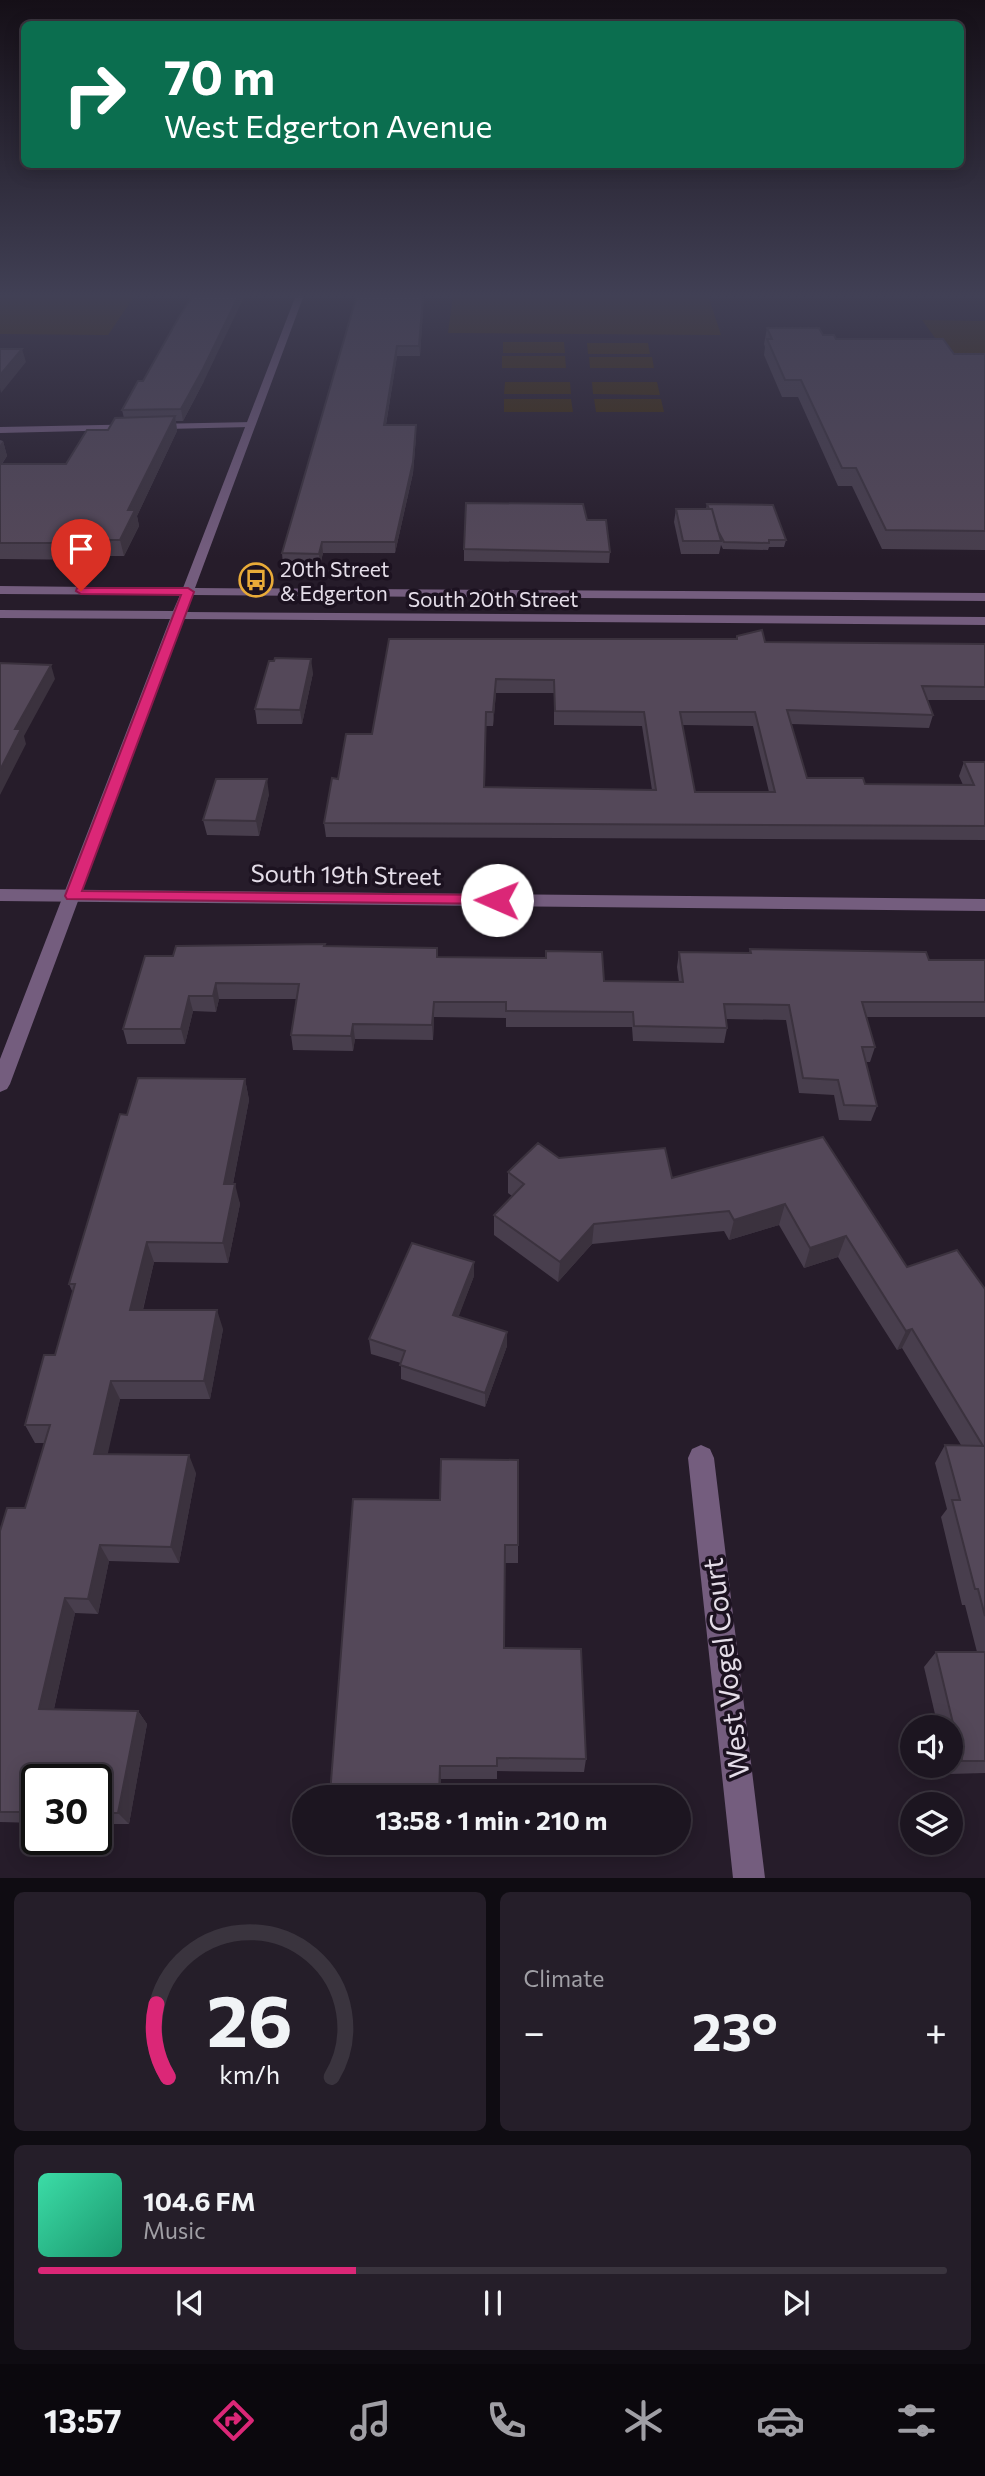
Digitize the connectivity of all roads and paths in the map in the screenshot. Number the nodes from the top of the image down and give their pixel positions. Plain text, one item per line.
1 (266, 383) edge
2 (250, 424) junction
3 (0, 430) edge
4 (0, 590) edge
5 (188, 592) junction
6 (985, 597) edge
7 (0, 614) edge
8 (179, 616) junction
9 (985, 621) edge
10 (0, 895) edge
11 (73, 896) junction
12 (985, 905) edge
13 (0, 1084) edge
14 (701, 1458) dead end
15 (749, 1878) edge

1 - 2 street
2 - 3 street
2 - 5 street
4 - 5 street, South 20th Street
5 - 6 street, South 20th Street
5 - 8 street
7 - 8 street, South 20th Street
8 - 9 street, South 20th Street
8 - 11 street
10 - 11 street, South 19th Street
11 - 12 street, South 19th Street
11 - 13 street
14 - 15 street, West Vogel Court

